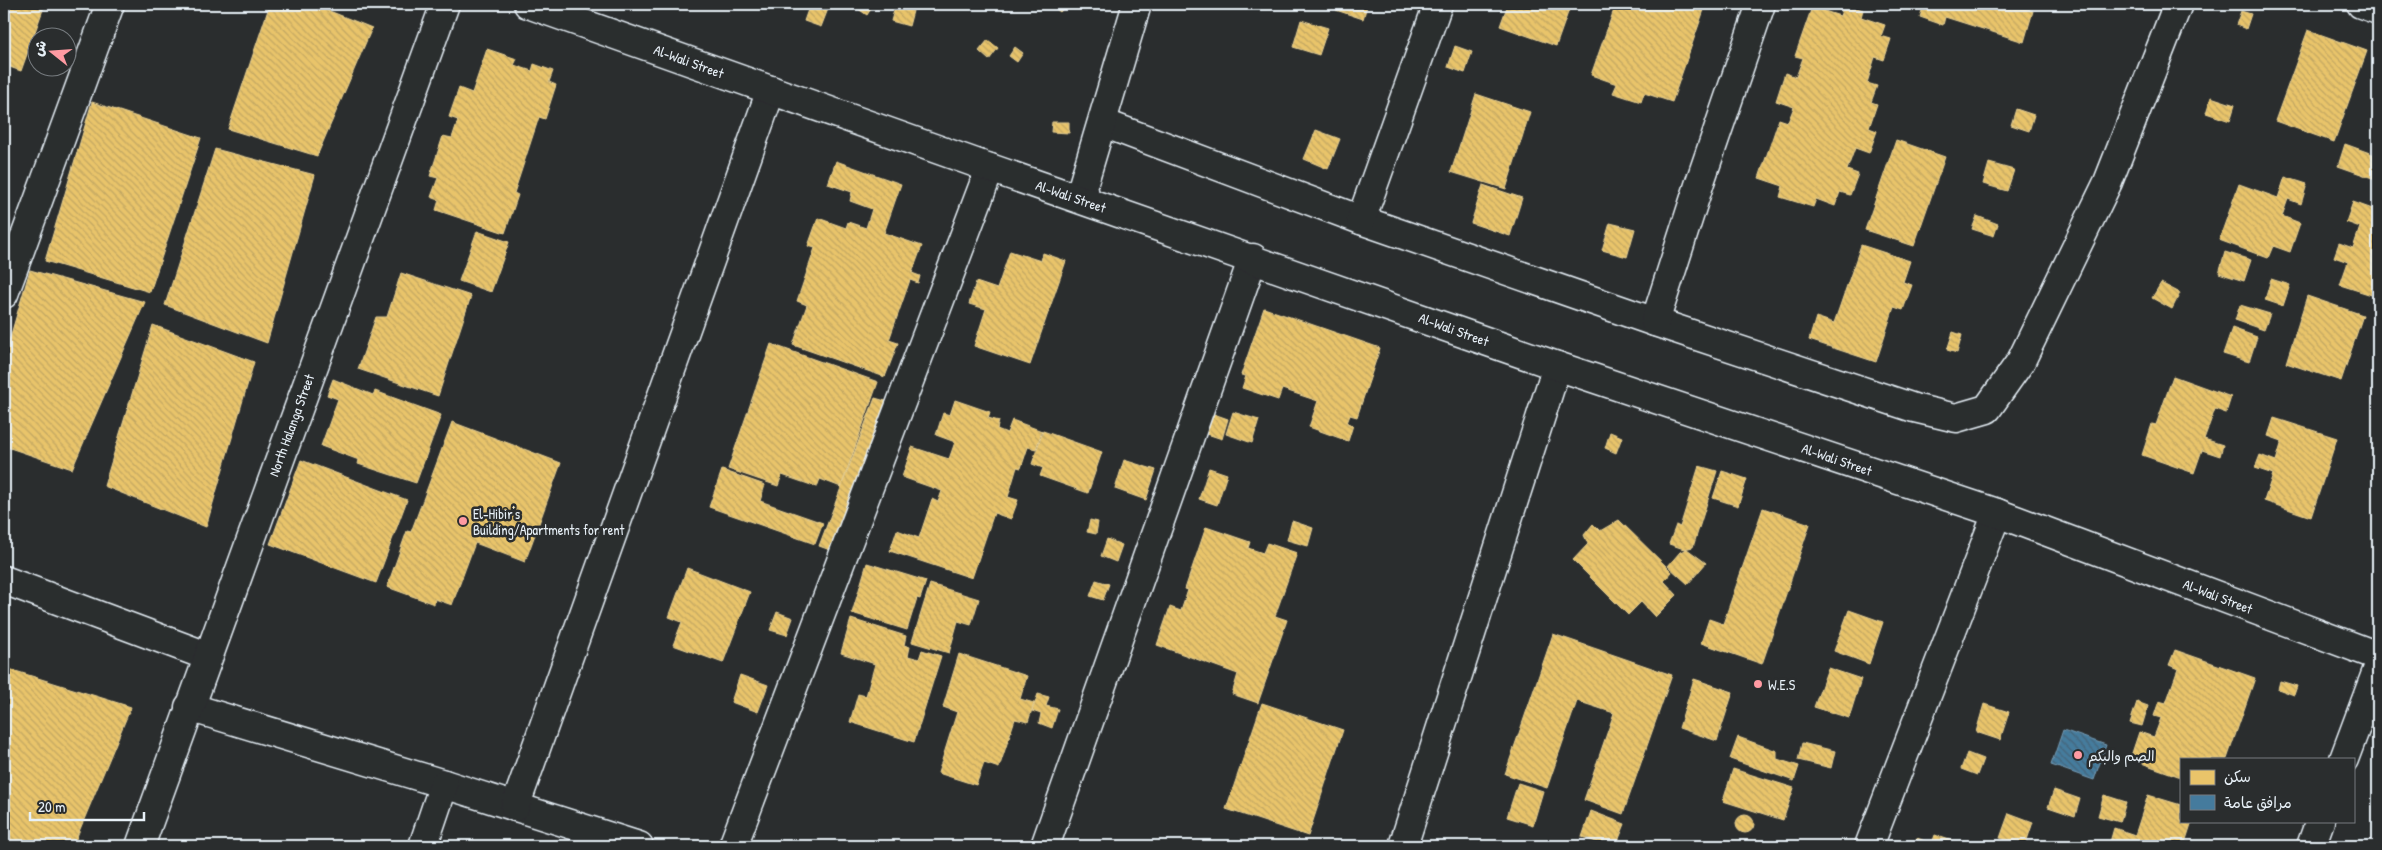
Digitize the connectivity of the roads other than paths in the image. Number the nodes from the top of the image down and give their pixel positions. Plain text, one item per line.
1 (110, 4) edge
2 (445, 4) edge
3 (528, 4) edge
4 (1136, 4) edge
5 (1438, 4) edge
6 (1761, 4) edge
7 (2178, 4) edge
8 (2360, 4) edge
9 (2378, 10) edge
10 (771, 90) junction
11 (1103, 122) junction
12 (990, 168) junction
13 (1085, 193) junction
14 (1361, 220) junction
15 (1253, 258) junction
16 (4, 294) edge
17 (1655, 322) junction
18 (1558, 366) junction
19 (1997, 513) junction
20 (4, 580) edge
21 (207, 656) junction
22 (2378, 656) edge
23 (2378, 668) edge
24 (189, 706) junction
25 (2344, 758) edge
26 (444, 784) junction
27 (514, 807) junction
28 (2320, 822) edge
29 (140, 846) edge
30 (423, 846) edge
31 (639, 846) edge
32 (733, 846) edge
33 (1045, 846) edge
34 (1403, 846) edge
35 (1869, 846) edge
36 (2311, 846) edge

1 - 16 street
2 - 21 street, North Halanga Street
3 - 10 street, Al-Wali Street
4 - 11 street
5 - 14 street
6 - 17 street
7 - 17 street
8 - 9 street
10 - 12 street, Al-Wali Street
10 - 27 street
11 - 13 street
11 - 14 street
12 - 13 street, Al-Wali Street
12 - 32 street
13 - 15 street, Al-Wali Street
14 - 17 street
15 - 18 street, Al-Wali Street
15 - 33 street
18 - 19 street, Al-Wali Street
18 - 34 street
19 - 22 street, Al-Wali Street
19 - 35 street
20 - 21 street
21 - 24 street, North Halanga Street
23 - 25 street
24 - 26 street
24 - 29 street, North Halanga Street
26 - 27 street
26 - 30 street
27 - 31 street
28 - 36 street

